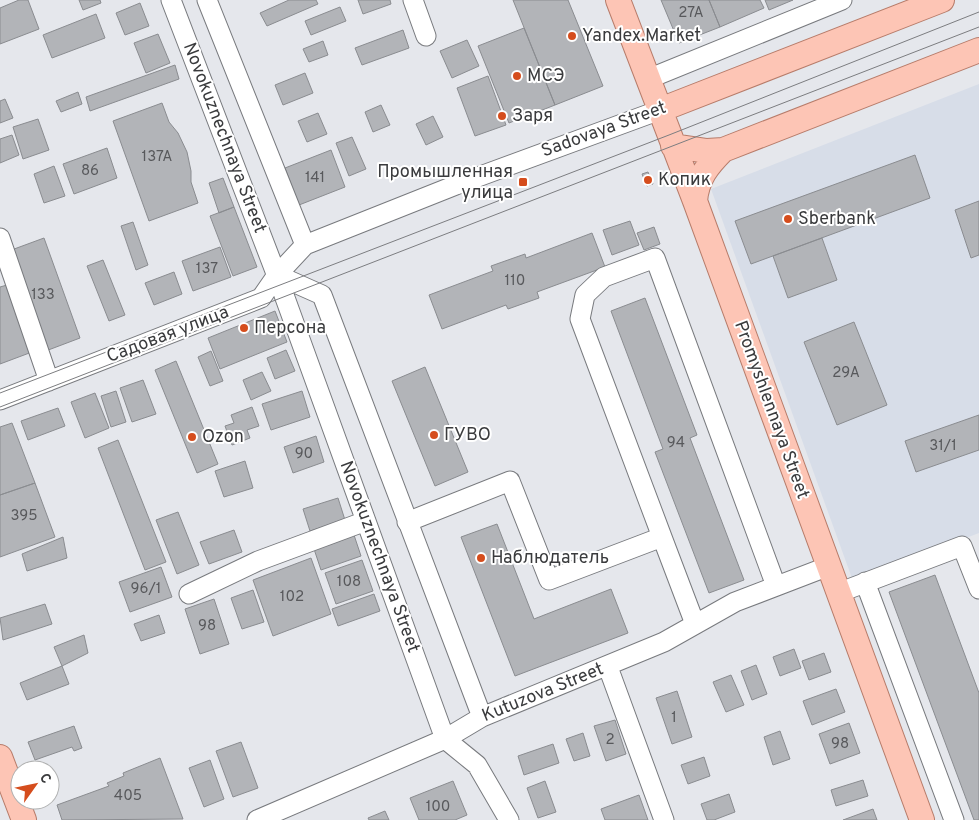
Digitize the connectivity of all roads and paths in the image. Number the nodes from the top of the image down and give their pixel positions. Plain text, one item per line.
1 (171, 0) edge
2 (207, 0) edge
3 (412, 0) edge
4 (618, 0) edge
5 (842, 0) edge
6 (942, 0) edge
7 (426, 36) dead end
8 (979, 50) edge
9 (648, 79) junction
10 (660, 110) junction
11 (673, 146) junction
12 (724, 150) junction
13 (694, 201) junction
14 (0, 238) edge
15 (305, 245) junction
16 (277, 275) junction
17 (49, 381) junction
18 (0, 400) edge
19 (366, 521) junction
20 (407, 522) junction
21 (662, 537) junction
22 (974, 564) edge
23 (829, 566) junction
24 (865, 582) junction
25 (776, 586) junction
26 (979, 589) edge
27 (838, 593) junction
28 (189, 594) dead end
29 (695, 624) junction
30 (608, 667) junction
31 (482, 717) junction
32 (445, 739) junction
33 (0, 757) edge
34 (262, 819) edge
35 (24, 820) edge
36 (509, 820) edge
37 (664, 820) edge
38 (922, 820) edge
39 (954, 820) edge

1 - 16 street, Novokuznechnaya Street
2 - 15 street
3 - 7 street
4 - 9 main road, Promyshlennaya Street
5 - 9 street
6 - 10 main road, Sadovaya Street
8 - 12 main road
9 - 10 main road, Promyshlennaya Street
10 - 11 main road, Promyshlennaya Street
10 - 15 street, Sadovaya Street
11 - 12 main road
11 - 13 main road, Promyshlennaya Street
12 - 13 main road
13 - 23 main road, Promyshlennaya Street
14 - 17 street
15 - 16 street, Sadovaya Street
16 - 17 street, Садовая улица
16 - 19 street, Novokuznechnaya Street
16 - 20 street
17 - 18 street
19 - 28 street
19 - 32 street, Novokuznechnaya Street
20 - 21 street
20 - 31 street
21 - 25 street
21 - 29 street
22 - 24 street
22 - 26 street
23 - 25 street, Kutuzova Street
23 - 27 main road, Promyshlennaya Street
24 - 27 street
24 - 39 street
25 - 29 street, Kutuzova Street
27 - 38 main road, Promyshlennaya Street
29 - 30 street, Kutuzova Street
30 - 31 street, Kutuzova Street
30 - 37 street
31 - 32 street, Kutuzova Street
32 - 34 street, Kutuzova Street
32 - 36 street
33 - 35 main road

